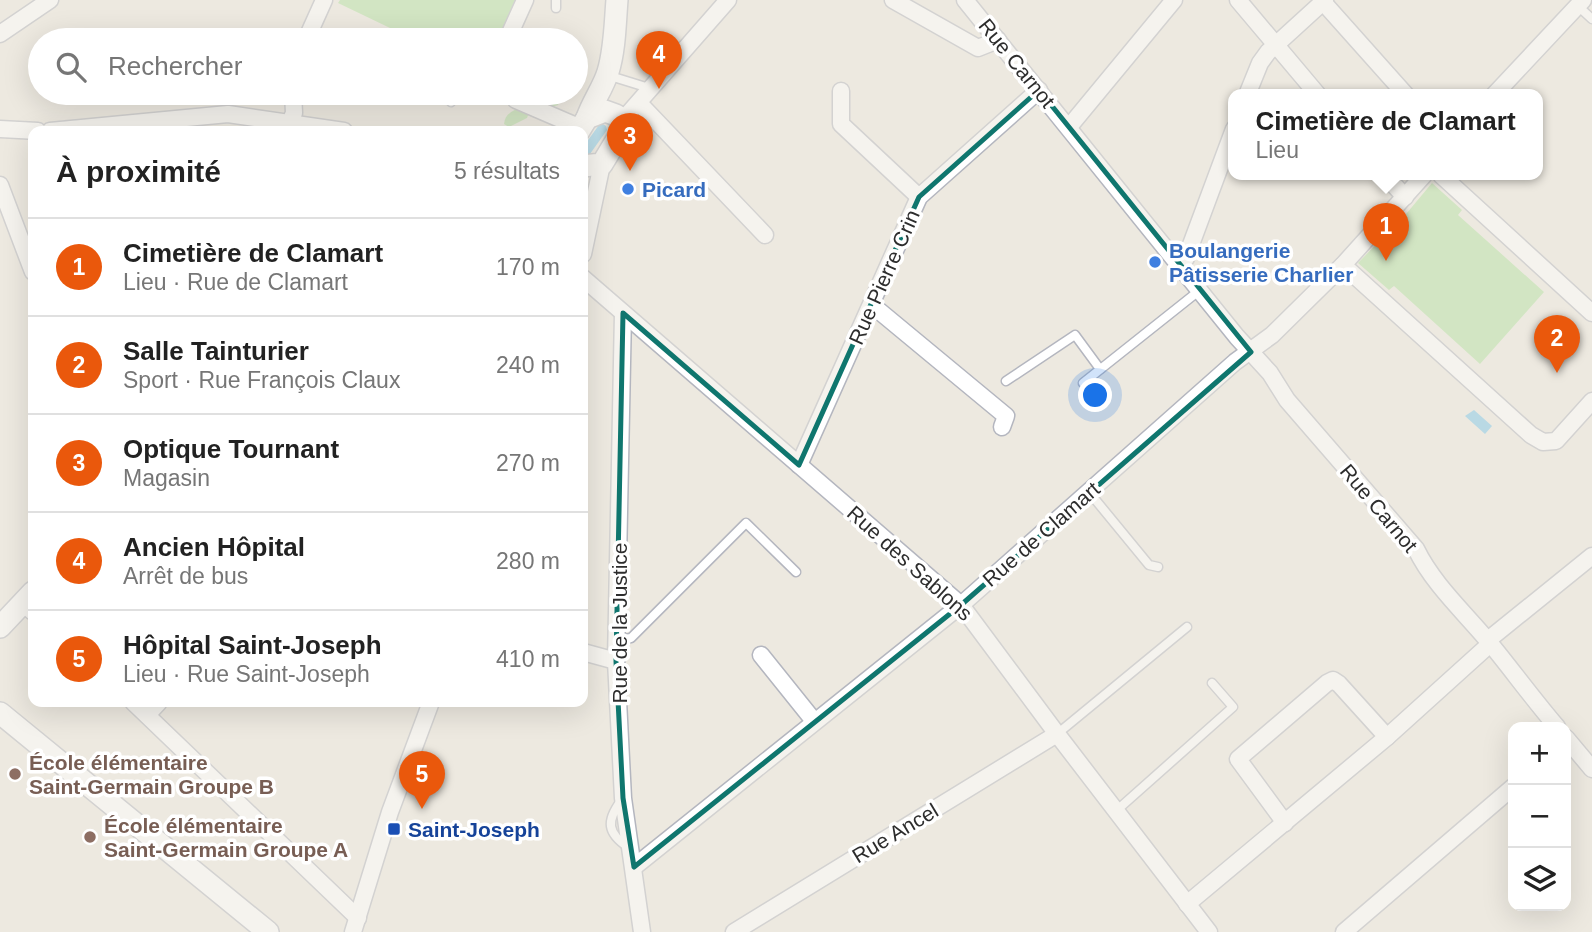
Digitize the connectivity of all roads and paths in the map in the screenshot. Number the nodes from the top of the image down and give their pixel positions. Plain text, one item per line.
1 (50, 0) edge
2 (324, 0) edge
3 (525, 0) edge
4 (617, 0) edge
5 (728, 0) edge
6 (893, 0) edge
7 (965, 0) edge
8 (1174, 0) edge
9 (1238, 0) edge
10 (1324, 1) edge
11 (1581, 3) edge
12 (1592, 19) edge
13 (311, 28) edge
14 (512, 28) edge
15 (0, 34) edge
16 (998, 40) junction
17 (1276, 45) junction
18 (649, 88) junction
19 (1249, 89) edge
20 (1313, 89) edge
21 (1401, 89) edge
22 (1500, 89) edge
23 (1039, 90) junction
24 (841, 91) dead end
25 (639, 103) junction
26 (294, 105) edge
27 (556, 105) edge
28 (597, 110) edge
29 (290, 122) junction
30 (198, 124) edge
31 (156, 126) edge
32 (314, 126) edge
33 (1069, 127) junction
34 (0, 129) edge
35 (28, 130) edge
36 (1228, 145) edge
37 (590, 166) edge
38 (1390, 180) edge
39 (1420, 180) edge
40 (1446, 180) edge
41 (0, 185) edge
42 (919, 197) junction
43 (1405, 197) junction
44 (588, 224) edge
45 (765, 235) dead end
46 (28, 259) edge
47 (1180, 265) junction
48 (1343, 265) junction
49 (588, 282) edge
50 (1200, 290) junction
51 (872, 305) junction
52 (623, 313) junction
53 (1592, 313) edge
54 (1251, 352) junction
55 (1100, 369) junction
56 (1006, 381) dead end
57 (1083, 383) dead end
58 (1592, 401) edge
59 (1002, 426) dead end
60 (799, 465) junction
61 (1089, 492) junction
62 (1592, 556) edge
63 (1158, 567) dead end
64 (796, 572) dead end
65 (28, 604) edge
66 (961, 605) junction
67 (1187, 627) dead end
68 (0, 628) edge
69 (617, 640) junction
70 (1489, 642) junction
71 (588, 653) edge
72 (761, 655) dead end
73 (617, 661) junction
74 (1212, 683) dead end
75 (138, 707) edge
76 (154, 707) edge
77 (429, 707) edge
78 (0, 713) edge
79 (147, 715) junction
80 (814, 721) junction
81 (1553, 722) edge
82 (1057, 734) junction
83 (1387, 737) junction
84 (1571, 746) edge
85 (1592, 769) edge
86 (1508, 791) edge
87 (1116, 811) junction
88 (1284, 823) junction
89 (634, 867) junction
90 (1187, 904) junction
91 (355, 925) edge
92 (268, 932) edge
93 (642, 932) edge
94 (734, 932) edge
95 (1209, 932) edge
96 (1344, 932) edge

1 - 15 street
2 - 13 street
3 - 14 street
4 - 28 street
5 - 18 street
6 - 16 street
7 - 16 street, Rue Carnot
8 - 33 street
9 - 17 street
10 - 17 street
10 - 21 street
11 - 12 lane
11 - 22 street
16 - 23 street, Rue Carnot
17 - 19 street
17 - 20 street
18 - 25 street
18 - 28 lane
23 - 33 street, Rue Carnot
23 - 42 street, Rue Pierre Crin
24 - 42 street
25 - 28 street
25 - 45 street
26 - 29 street
27 - 28 street
28 - 37 street
29 - 30 street
29 - 32 street
30 - 31 street
33 - 47 street, Rue Carnot
34 - 35 street
36 - 47 street
37 - 44 street
38 - 43 street
39 - 43 street, Rue de Clamart
40 - 53 street
41 - 46 street
42 - 51 street, Rue Pierre Crin
43 - 48 street, Rue de Clamart
47 - 50 street, Rue Carnot
48 - 54 street, Rue de Clamart
48 - 58 street
49 - 52 street, Rue des Sablons
50 - 54 street, Rue Carnot
50 - 55 lane
51 - 59 street
51 - 60 street, Rue Pierre Crin
52 - 60 street, Rue des Sablons
52 - 69 street, Rue de la Justice
54 - 61 street, Rue de Clamart
54 - 70 street, Rue Carnot
55 - 56 lane
55 - 57 lane
60 - 66 street, Rue des Sablons
61 - 63 lane
61 - 66 street, Rue de Clamart
62 - 70 street
64 - 69 lane
65 - 68 street
66 - 80 street, Rue de Clamart
66 - 82 street, Rue des Sablons
67 - 82 lane
69 - 73 street, Rue de la Justice
70 - 81 street, Rue Carnot
70 - 83 street
71 - 73 street
72 - 80 street
73 - 89 street, Rue de la Justice
74 - 87 lane
75 - 79 street
76 - 79 street
77 - 91 street
78 - 92 street
79 - 91 street
80 - 89 street, Rue de Clamart
82 - 87 street, Rue des Sablons
82 - 94 street, Rue Ancel
83 - 88 street
83 - 88 street
84 - 85 street
86 - 96 street
87 - 90 street, Rue des Sablons
88 - 90 street
89 - 93 street, Rue de la Justice
90 - 95 street, Rue des Sablons

